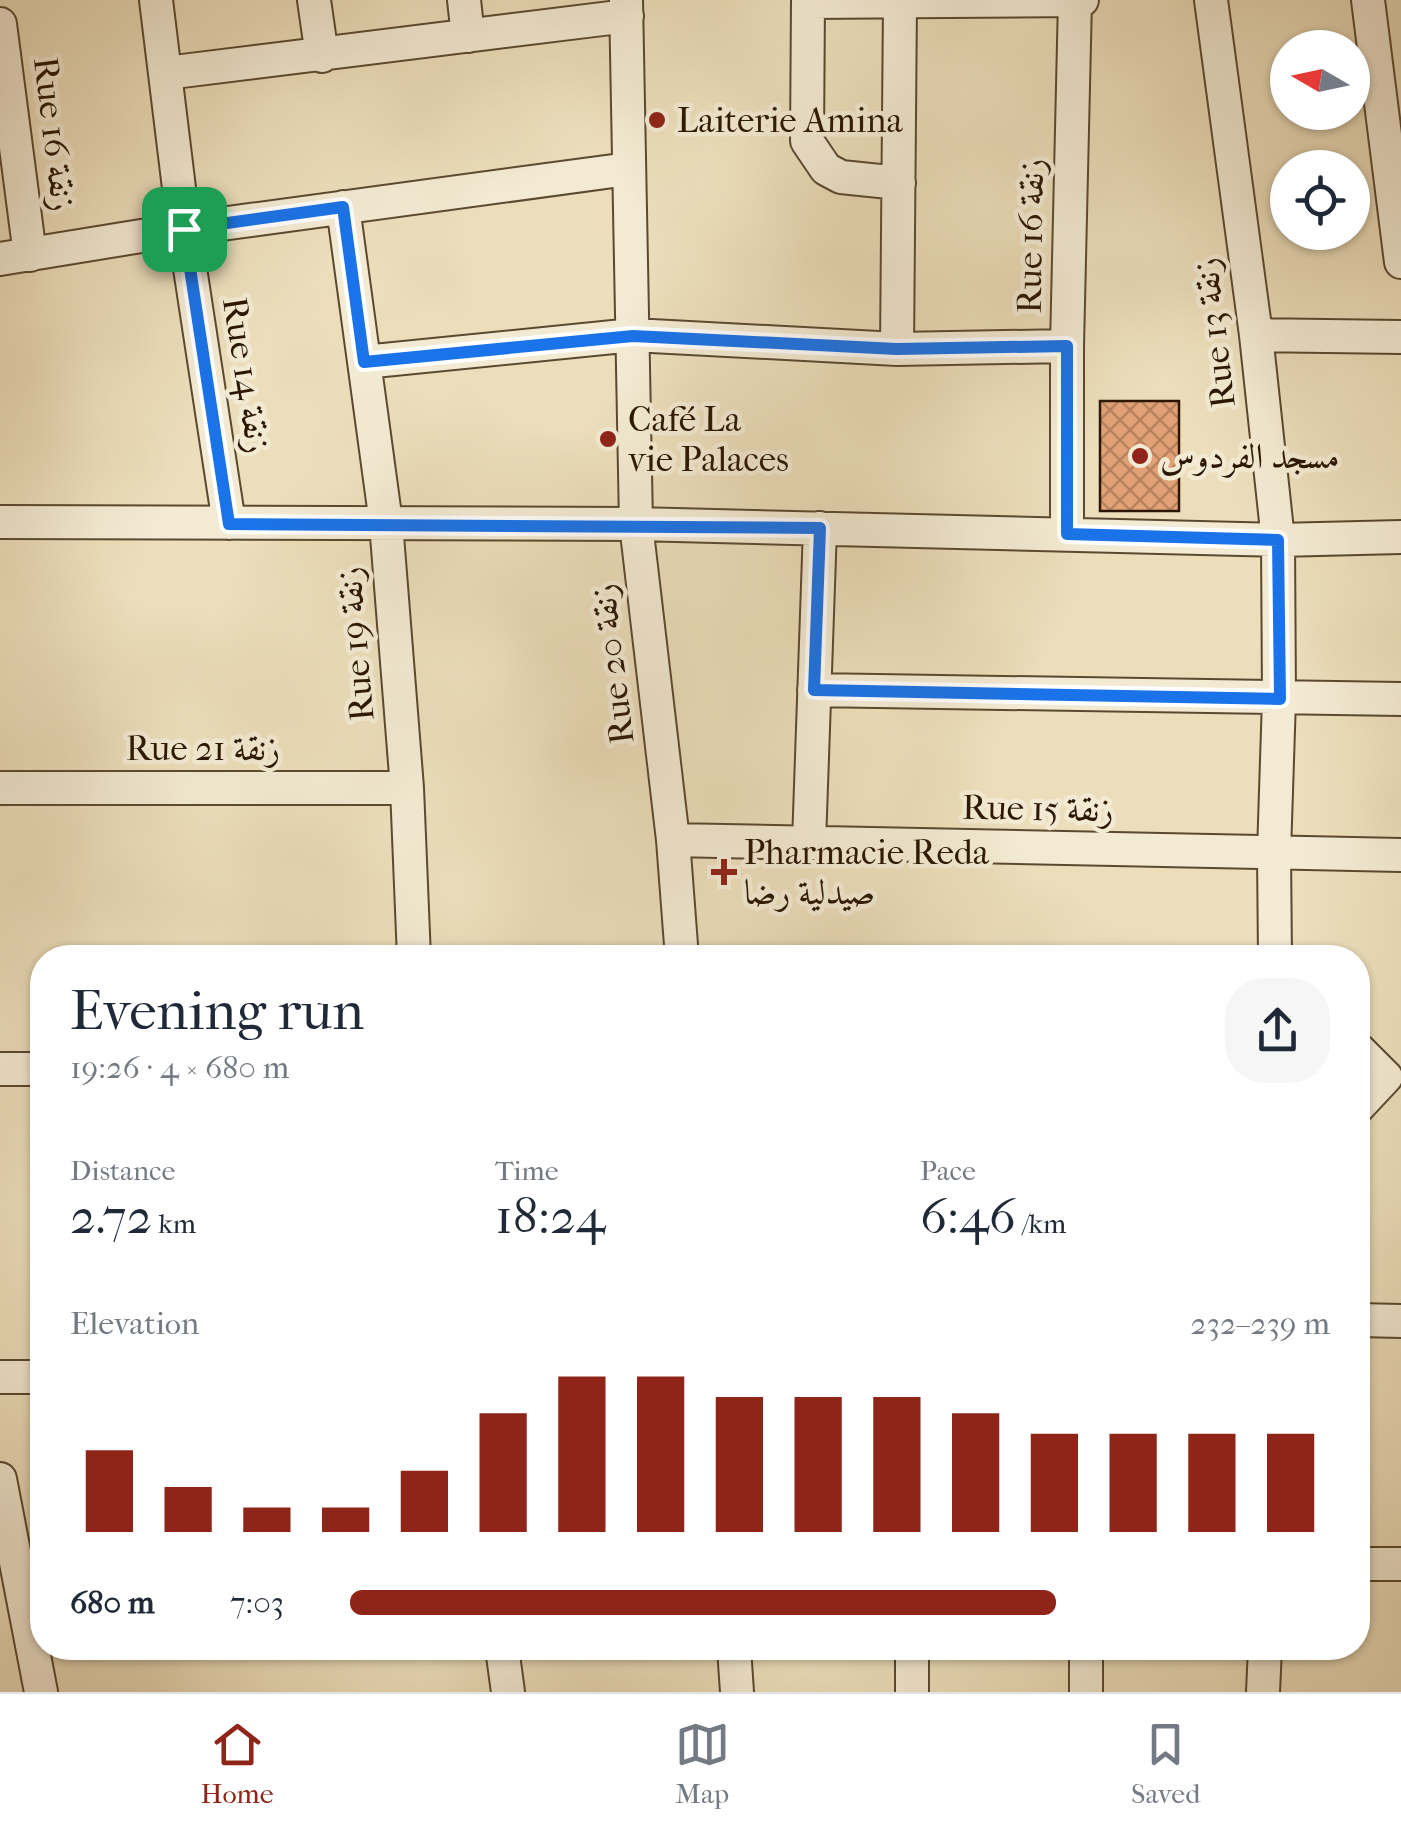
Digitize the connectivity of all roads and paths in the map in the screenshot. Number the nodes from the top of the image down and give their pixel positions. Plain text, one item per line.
1 (156, 0) edge
2 (314, 0) edge
3 (464, 0) edge
4 (1077, 0) edge
5 (1211, 0) edge
6 (1368, 0) edge
7 (808, 1) edge
8 (900, 3) junction
9 (626, 8) edge
10 (0, 24) edge
11 (468, 36) junction
12 (322, 56) junction
13 (166, 73) junction
14 (1394, 149) edge
15 (628, 169) junction
16 (899, 183) junction
17 (343, 207) junction
18 (184, 229) junction
19 (15, 257) edge
20 (1401, 262) edge
21 (1256, 335) junction
22 (633, 336) junction
23 (1401, 338) edge
24 (1067, 346) junction
25 (897, 349) junction
26 (364, 362) junction
27 (0, 522) edge
28 (229, 524) junction
29 (386, 524) junction
30 (636, 524) junction
31 (820, 528) junction
32 (1067, 534) junction
33 (1401, 537) edge
34 (1278, 540) junction
35 (814, 690) junction
36 (1280, 699) junction
37 (1401, 699) edge
38 (0, 788) edge
39 (406, 788) junction
40 (673, 840) junction
41 (808, 843) junction
42 (1274, 853) junction
43 (1401, 855) edge
44 (413, 945) edge
45 (681, 945) edge
46 (1275, 945) edge
47 (1370, 1058) edge
48 (0, 1069) edge
49 (30, 1069) edge
50 (1394, 1077) edge
51 (1370, 1098) edge
52 (1370, 1320) edge
53 (1401, 1320) edge
54 (0, 1377) edge
55 (30, 1377) edge
56 (0, 1478) edge
57 (1370, 1564) edge
58 (1401, 1564) edge
59 (30, 1631) edge
60 (36, 1660) edge
61 (504, 1660) edge
62 (735, 1660) edge
63 (912, 1660) edge
64 (1086, 1660) edge
65 (1264, 1660) edge
66 (42, 1692) edge
67 (508, 1692) edge
68 (737, 1692) edge
69 (912, 1692) edge
70 (1086, 1692) edge
71 (1263, 1692) edge

1 - 13 street, Rue 14 زنقة
2 - 12 street
3 - 11 street
4 - 8 street
4 - 24 street, Rue 16 زنقة
5 - 21 street, Rue 13 زنقة
6 - 14 street
7 - 8 street
7 - 16 street
8 - 16 street
9 - 11 street
9 - 15 street, Rue 20 زنقة
10 - 19 street, Rue 16 زنقة
11 - 12 street
12 - 13 street
13 - 18 street, Rue 14 زنقة
14 - 20 street
15 - 17 street
15 - 22 street, Rue 20 زنقة
16 - 25 street
17 - 18 street
17 - 26 street, Rue 19 زنقة
18 - 19 street
18 - 28 street, Rue 14 زنقة
21 - 23 street
21 - 34 street, Rue 13 زنقة
22 - 25 street
22 - 26 street
22 - 30 street, Rue 20 زنقة
24 - 25 street
24 - 32 street, Rue 16 زنقة
26 - 29 street, Rue 19 زنقة
27 - 28 street
28 - 29 street
29 - 30 street
29 - 39 street, Rue 19 زنقة
30 - 31 street
30 - 40 street, Rue 20 زنقة
31 - 32 street
31 - 35 street
32 - 34 street
33 - 34 street
34 - 36 street, Rue 13 زنقة
35 - 36 street
35 - 41 street
36 - 37 street
36 - 42 street, Rue 13 زنقة
38 - 39 street, Rue 21 زنقة
39 - 44 street, Rue 19 زنقة
40 - 41 street, Rue 15 زنقة
40 - 45 street, Rue 20 زنقة
41 - 42 street, Rue 15 زنقة
42 - 43 street, Rue 15 زنقة
42 - 46 street, Rue 13 زنقة
47 - 50 street
48 - 49 street
50 - 51 street
52 - 53 street
54 - 55 street
56 - 59 street
57 - 58 street
60 - 66 street
61 - 67 street
62 - 68 street
63 - 69 street
64 - 70 street
65 - 71 street

